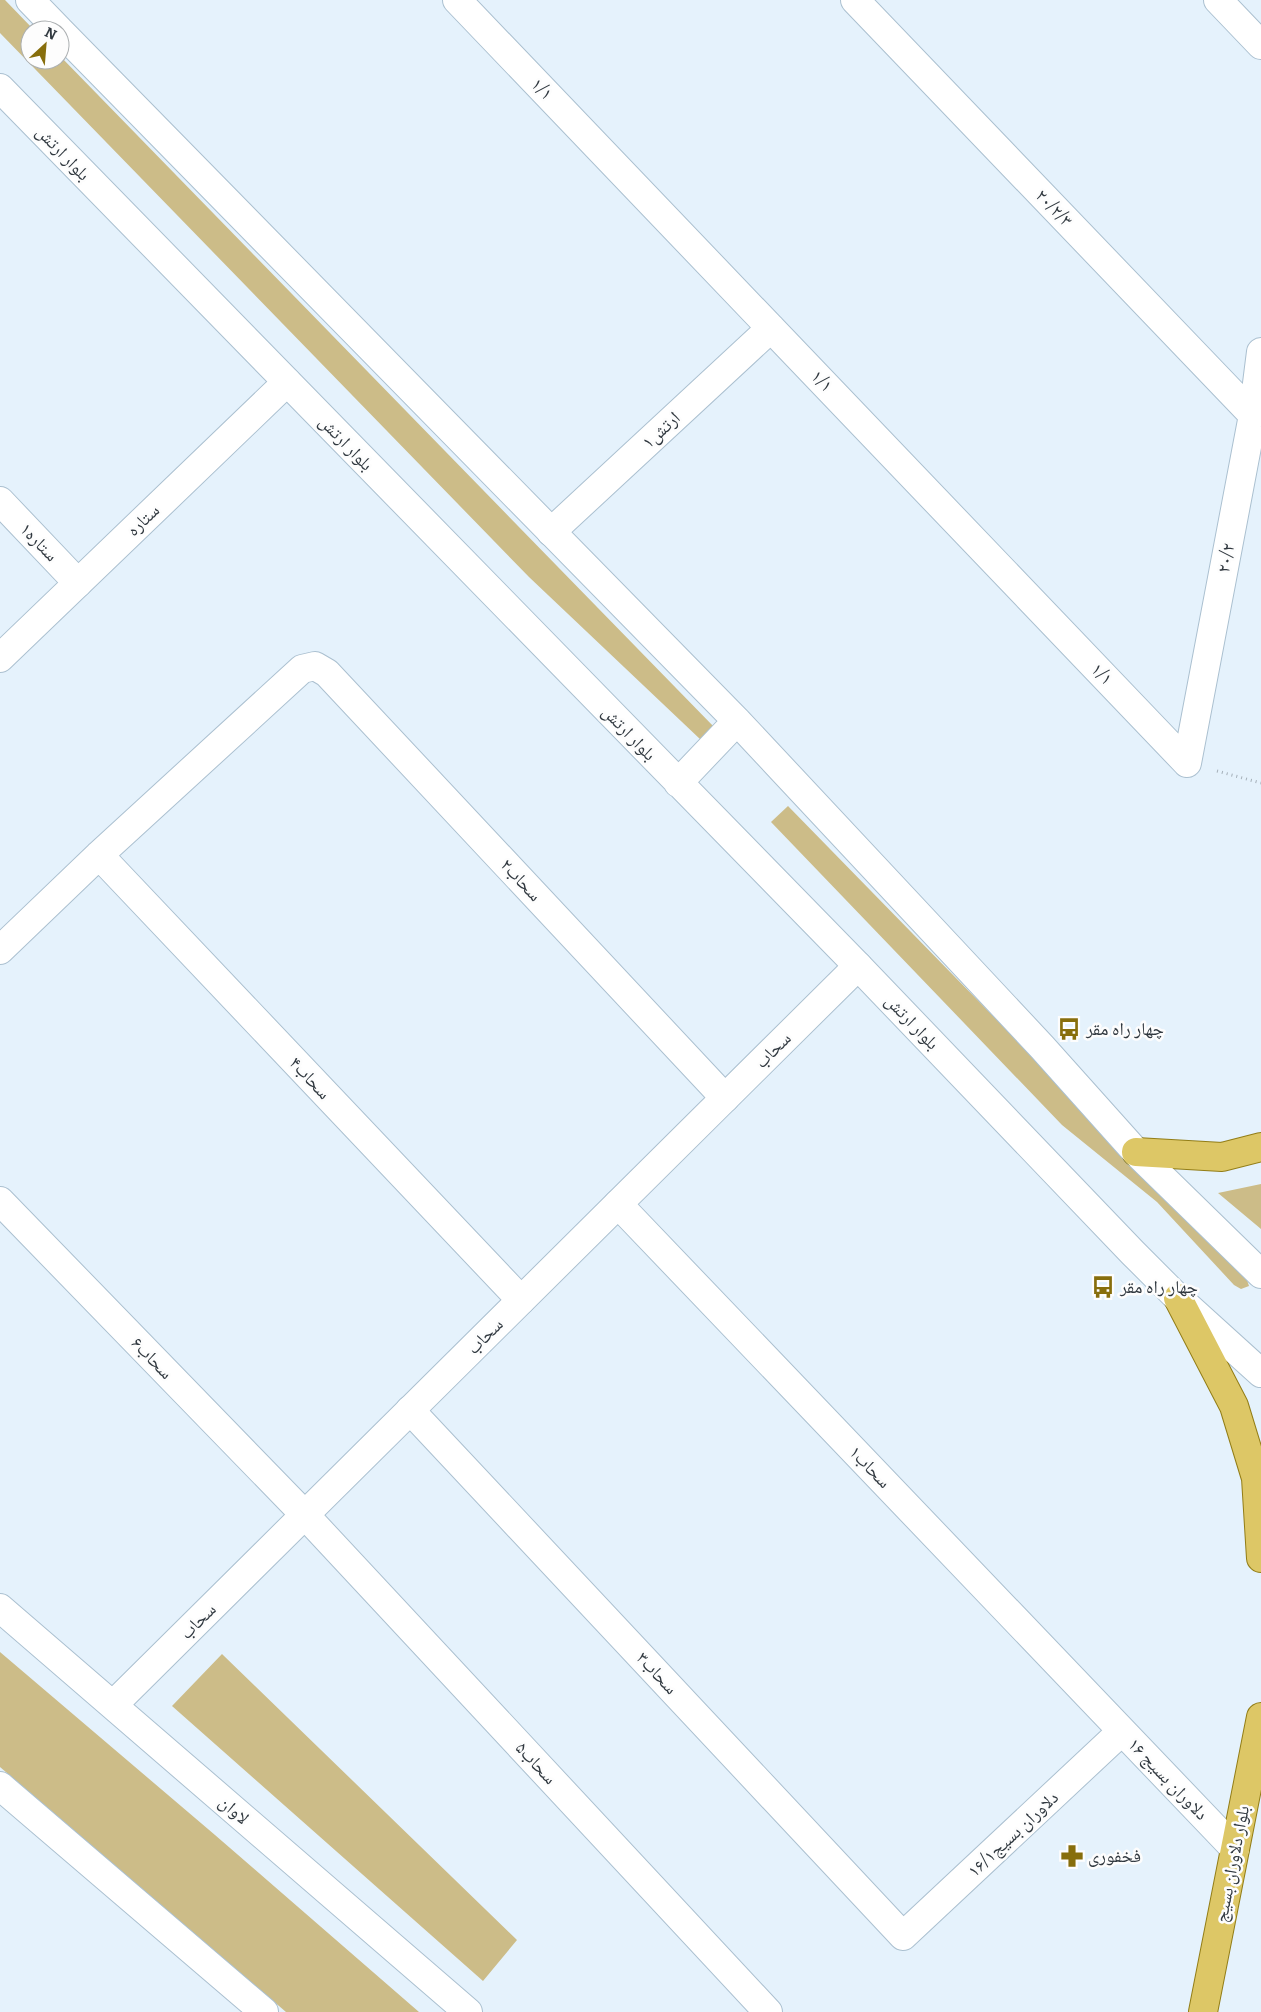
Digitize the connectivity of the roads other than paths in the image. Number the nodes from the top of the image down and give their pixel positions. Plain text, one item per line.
1 (30, 0) edge
2 (457, 0) edge
3 (855, 0) edge
4 (1218, 0) edge
5 (50, 20) edge
6 (70, 40) edge
7 (1261, 45) edge
8 (0, 88) edge
9 (771, 328) junction
10 (1261, 352) edge
11 (287, 382) junction
12 (1253, 415) junction
13 (0, 501) edge
14 (551, 532) junction
15 (78, 583) junction
16 (0, 658) edge
17 (737, 720) junction
18 (1187, 763) joint
19 (678, 783) junction
20 (99, 856) junction
21 (0, 950) edge
22 (858, 966) junction
23 (725, 1098) junction
24 (1261, 1147) edge
25 (1136, 1152) junction
26 (0, 1201) edge
27 (618, 1204) junction
28 (1261, 1274) edge
29 (1178, 1298) junction
30 (521, 1300) junction
31 (1261, 1373) edge
32 (410, 1410) junction
33 (305, 1515) junction
34 (1261, 1558) edge
35 (0, 1608) edge
36 (113, 1705) junction
37 (1261, 1717) edge
38 (1122, 1731) junction
39 (0, 1786) edge
40 (1235, 1849) junction
41 (903, 1936) joint
42 (264, 2012) edge
43 (468, 2012) edge
44 (768, 2012) edge
45 (1203, 2012) edge

1 - 5 street
2 - 9 street, ۱/۱
3 - 12 street, ۲۰/۲/۳
4 - 7 street
6 - 14 street
8 - 11 street, بلوار ارتش
9 - 14 street, ارتش۱
9 - 18 street, ۱/۱
10 - 12 street, ۲۰/۲
11 - 15 street, ستاره
11 - 19 street, بلوار ارتش
12 - 18 street, ۲۰/۲
13 - 15 street, ۱ستاره
14 - 17 street
15 - 16 street, ستاره
17 - 19 street
17 - 25 street
19 - 22 street, بلوار ارتش
20 - 21 street
20 - 23 street, ۲سحاب
20 - 30 street, ۴سحاب
22 - 23 street, سحاب
22 - 29 street, بلوار ارتش
23 - 27 street, سحاب
24 - 25 main road
25 - 28 street
26 - 33 street, ۶سحاب
27 - 30 street, سحاب
27 - 38 street, ۱سحاب
29 - 31 street, بلوار ارتش
29 - 34 main road
30 - 32 street, سحاب
32 - 33 street, سحاب
32 - 41 street, ۳سحاب
33 - 36 street, سحاب
33 - 44 street, ۵سحاب
35 - 36 street, لاوان
36 - 43 street, لاوان
37 - 40 main road, بلوار دلاوران بسیج
38 - 40 street, دلاوران بسیج ۱۶
38 - 41 street, دلاوران بسیج۱۶/۱
39 - 42 street
40 - 45 main road, بلوار دلاوران بسیج

